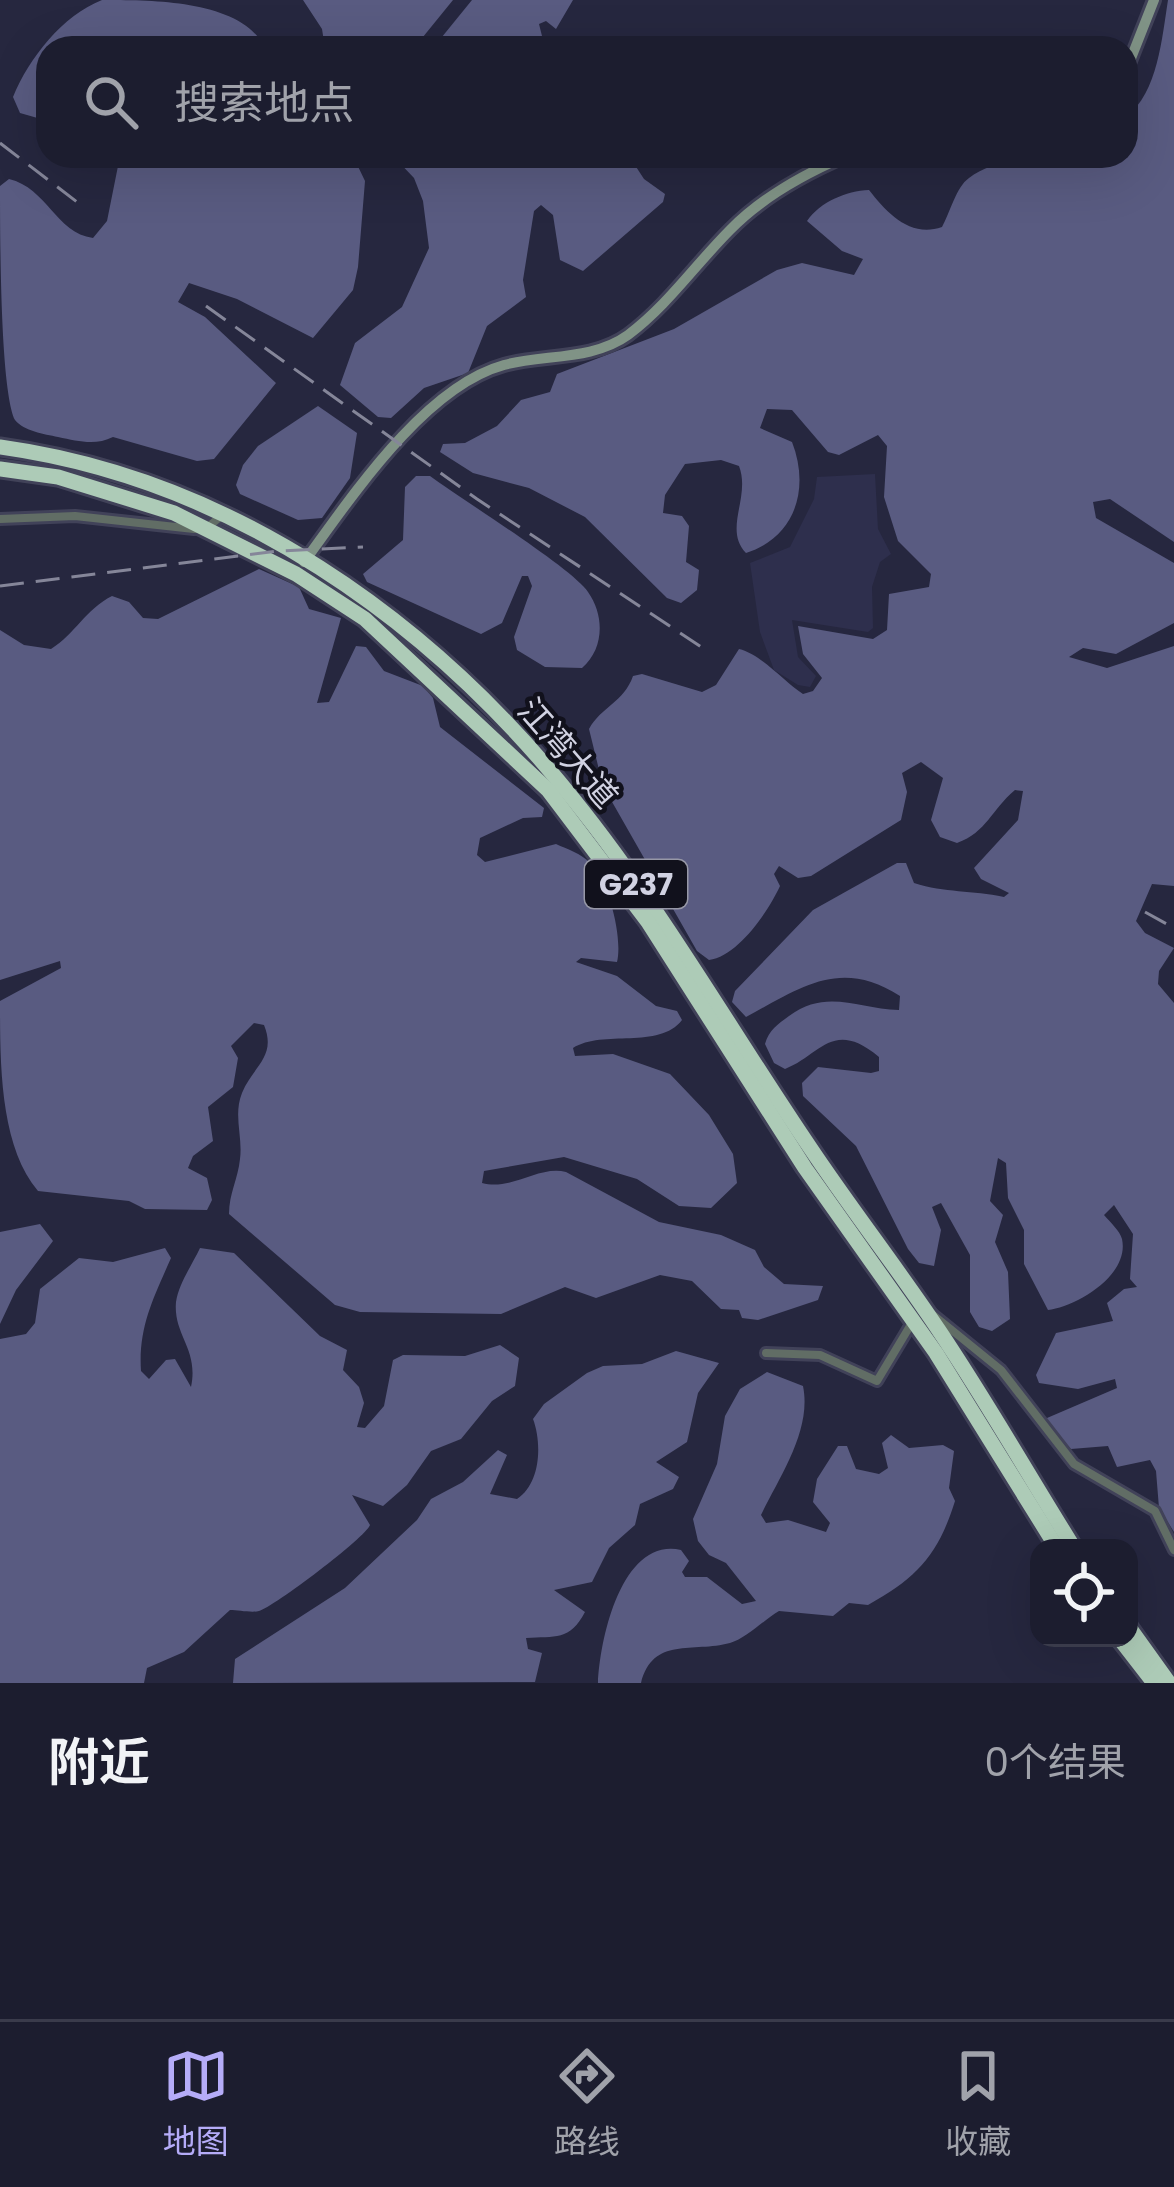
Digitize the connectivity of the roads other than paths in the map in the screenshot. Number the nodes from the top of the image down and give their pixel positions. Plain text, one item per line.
1 (1154, 0) edge
2 (1138, 41) edge
3 (822, 168) edge
4 (0, 447) edge
5 (0, 469) edge
6 (225, 512) junction
7 (0, 520) edge
8 (208, 528) junction
9 (307, 559) junction
10 (296, 574) junction
11 (920, 1317) junction
12 (766, 1353) dead end
13 (1053, 1539) edge
14 (1068, 1539) edge
15 (1174, 1550) edge
16 (1138, 1640) edge
17 (1126, 1647) edge
18 (1154, 1683) edge
19 (1169, 1683) edge

1 - 2 main road
3 - 9 main road
4 - 6 highway, 江湾大道 / G237
5 - 8 highway, 江湾大道 / G237
6 - 8 street
6 - 9 highway, 江湾大道 / G237
7 - 8 street
8 - 10 highway, 江湾大道 / G237
9 - 10 main road
9 - 11 highway, 江湾大道 / G237
10 - 11 highway, 江湾大道 / G237
11 - 12 street
11 - 13 highway, 江湾大道 / G237
11 - 14 highway, 江湾大道 / G237
11 - 15 street
16 - 19 highway
17 - 18 highway

